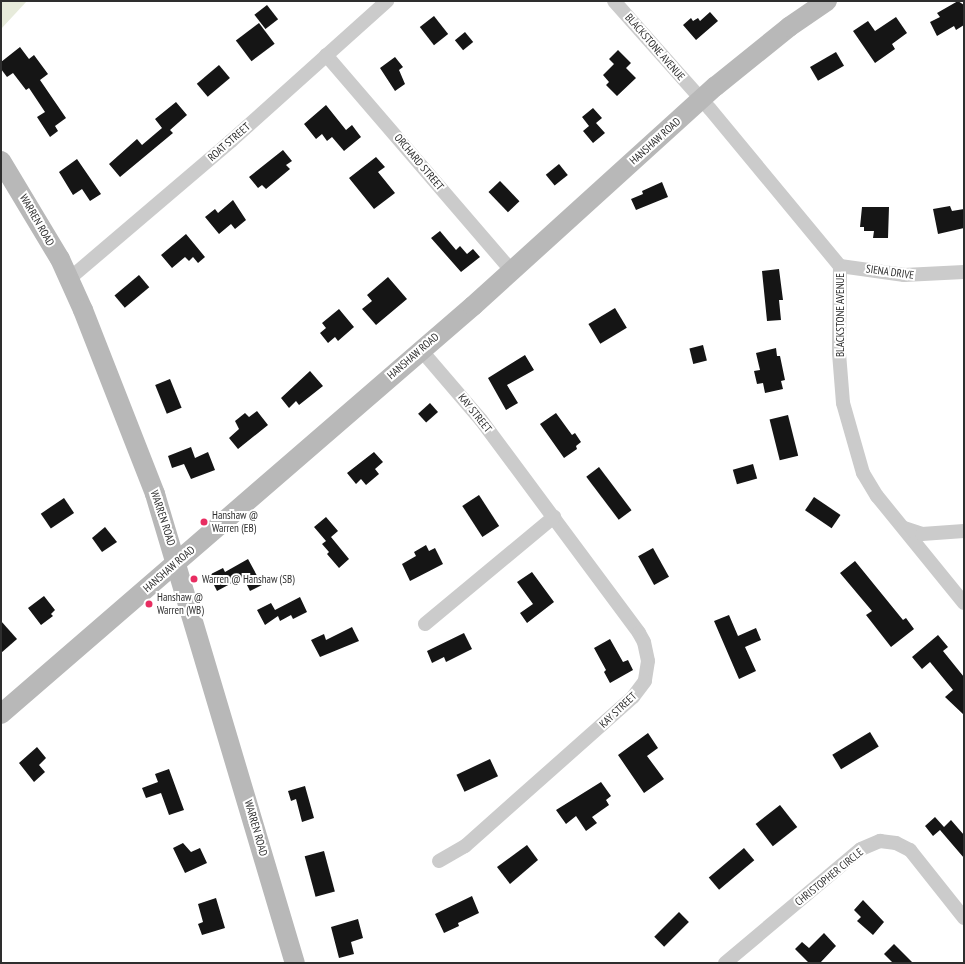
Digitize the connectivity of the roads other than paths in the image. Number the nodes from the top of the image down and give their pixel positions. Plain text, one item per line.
1 (387, 1) edge
2 (614, 1) edge
3 (827, 1) edge
4 (326, 55) junction
5 (701, 100) junction
6 (1, 161) edge
7 (840, 266) junction
8 (512, 271) junction
9 (964, 272) edge
10 (69, 279) junction
11 (421, 350) junction
12 (554, 517) junction
13 (904, 528) junction
14 (964, 531) edge
15 (177, 561) junction
16 (964, 603) edge
17 (425, 624) dead end
18 (1, 714) edge
19 (439, 861) dead end
20 (964, 918) edge
21 (295, 963) edge
22 (725, 963) edge

1 - 4 street, ROAT STREET
2 - 5 street, BLACKSTONE AVENUE
3 - 5 street, HANSHAW ROAD
4 - 8 street, ORCHARD STREET
4 - 10 street, ROAT STREET
5 - 7 street, BLACKSTONE AVENUE
5 - 8 street, HANSHAW ROAD
6 - 10 street, WARREN ROAD
7 - 9 street, SIENA DRIVE
7 - 13 street, BLACKSTONE AVENUE
8 - 11 street, HANSHAW ROAD
10 - 15 street, WARREN ROAD
11 - 12 street, KAY STREET
11 - 15 street, HANSHAW ROAD
12 - 17 street
12 - 19 street, KAY STREET
13 - 14 street
13 - 16 street, BLACKSTONE AVENUE
15 - 18 street, HANSHAW ROAD
15 - 21 street, WARREN ROAD
20 - 22 street, CHRISTOPHER CIRCLE

